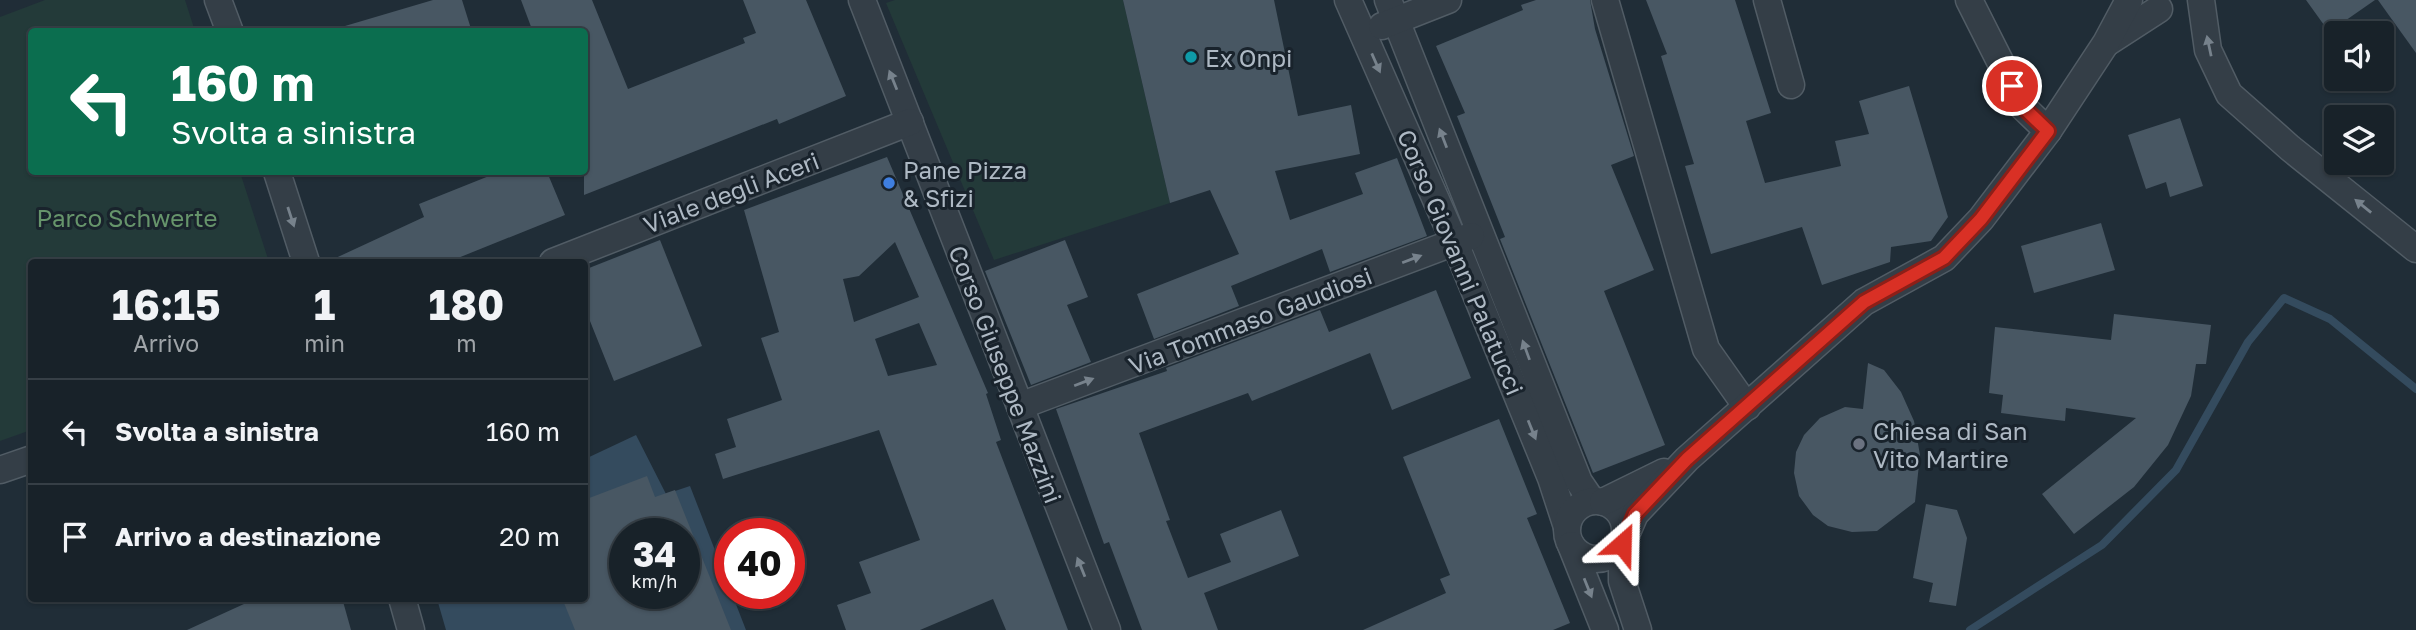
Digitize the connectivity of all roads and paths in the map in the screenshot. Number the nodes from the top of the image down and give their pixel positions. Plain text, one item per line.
1 (218, 0) edge
2 (1348, 0) edge
3 (1448, 0) edge
4 (1605, 0) edge
5 (1768, 0) edge
6 (1969, 0) edge
7 (2129, 0) edge
8 (2195, 0) edge
9 (2201, 0) edge
10 (865, 1) edge
11 (2155, 5) edge
12 (1392, 10) edge
13 (228, 28) edge
14 (1363, 34) junction
15 (2106, 43) junction
16 (1791, 85) dead end
17 (910, 122) junction
18 (2048, 131) junction
19 (277, 175) edge
20 (1480, 233) junction
21 (1455, 243) junction
22 (2416, 249) edge
23 (305, 259) edge
24 (561, 259) edge
25 (1020, 406) junction
26 (1747, 407) junction
27 (1687, 459) junction
28 (28, 460) edge
29 (0, 470) edge
30 (1597, 502) junction
31 (1569, 536) junction
32 (1622, 544) junction
33 (403, 602) edge
34 (411, 630) edge
35 (1107, 630) edge
36 (1605, 630) edge
37 (1637, 630) edge

1 - 13 street
2 - 14 street, Corso Giovanni Palatucci
3 - 12 street
4 - 26 street
5 - 16 street
6 - 18 street
7 - 15 street
8 - 11 street
22 -> 9 street
17 -> 10 street, Corso Giuseppe Mazzini
11 - 15 street
12 - 14 street
20 -> 12 street, Corso Giovanni Palatucci
14 -> 21 street, Corso Giovanni Palatucci
15 - 18 street
17 - 24 street, Viale degli Aceri
17 - 25 street, Corso Giuseppe Mazzini
18 - 26 street
19 -> 23 street
20 - 21 street, Via Tommaso Gaudiosi
30 -> 20 street, Corso Giovanni Palatucci
25 -> 21 street, Via Tommaso Gaudiosi
21 -> 31 street, Corso Giovanni Palatucci
35 -> 25 street, Corso Giuseppe Mazzini
26 - 27 street
27 - 30 street
27 - 32 street
28 - 29 street
30 - 31 street
30 - 32 street, Corso Giovanni Palatucci
31 - 32 street
31 -> 36 street, Corso Giovanni Palatucci
32 - 37 street, Corso Giovanni Palatucci
33 - 34 street

